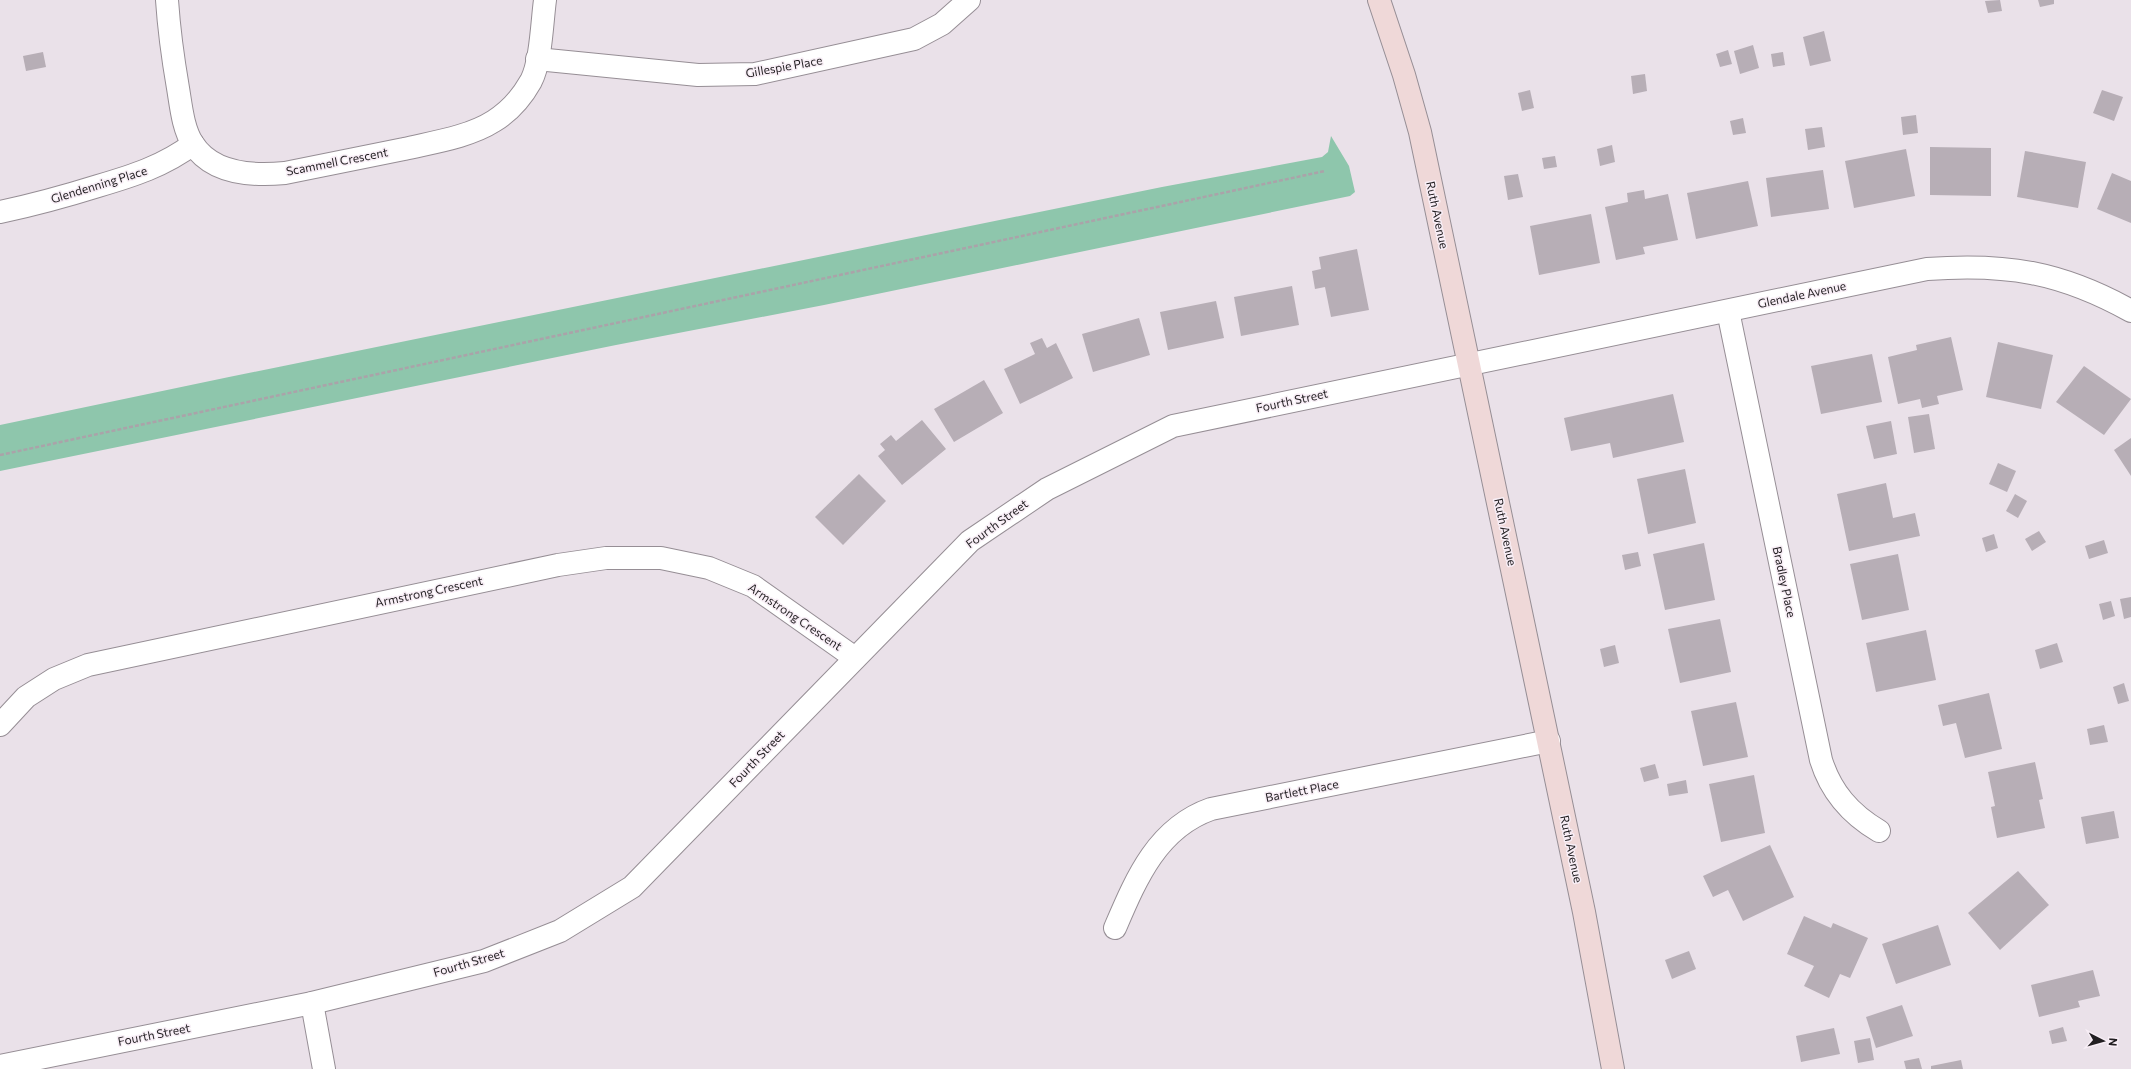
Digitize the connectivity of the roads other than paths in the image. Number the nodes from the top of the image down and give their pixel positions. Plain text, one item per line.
1 (167, 0) edge
2 (545, 0) edge
3 (969, 0) edge
4 (1379, 0) edge
5 (537, 59) junction
6 (193, 144) junction
7 (0, 212) edge
8 (1728, 311) junction
9 (2131, 311) edge
10 (1469, 364) junction
11 (855, 658) junction
12 (0, 724) edge
13 (1549, 741) junction
14 (1879, 831) dead end
15 (1115, 928) dead end
16 (312, 1003) junction
17 (0, 1066) edge
18 (324, 1069) edge
19 (1613, 1069) edge

1 - 6 street, Scammell Crescent
2 - 5 street, Scammell Crescent
3 - 5 street, Gillespie Place
4 - 10 main road, Ruth Avenue
5 - 6 street, Scammell Crescent
6 - 7 street, Glendenning Place
8 - 9 street, Glendale Avenue
8 - 10 street, Glendale Avenue
8 - 14 street, Bradley Place
10 - 11 street, Fourth Street
10 - 13 main road, Ruth Avenue
11 - 12 street, Armstrong Crescent
11 - 16 street, Fourth Street
13 - 15 street, Bartlett Place
13 - 19 main road, Ruth Avenue
16 - 17 street, Fourth Street
16 - 18 street

